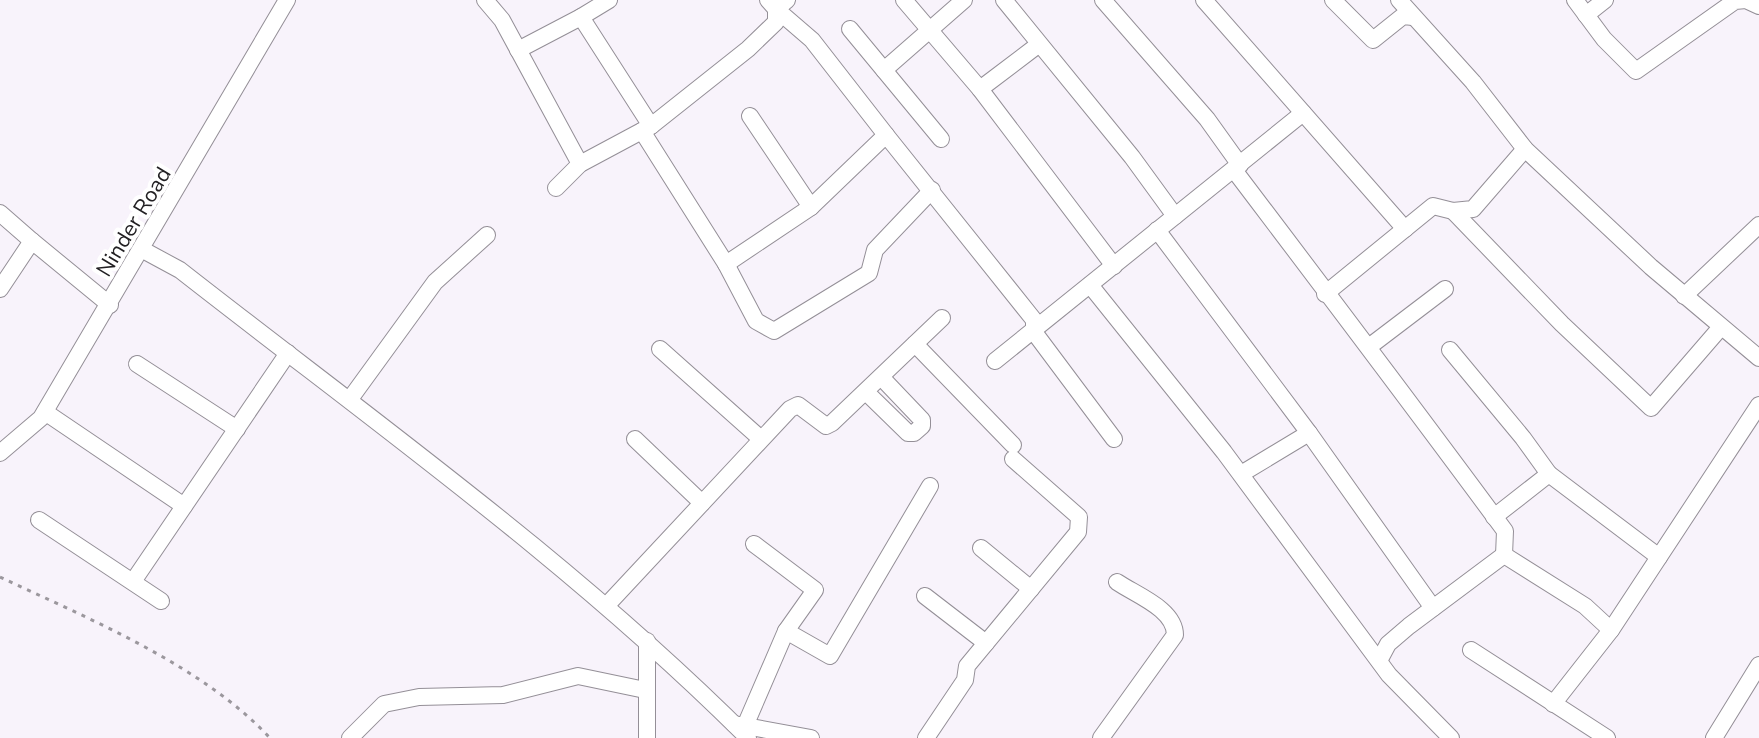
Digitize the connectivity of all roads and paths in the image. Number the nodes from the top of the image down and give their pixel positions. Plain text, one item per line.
1 (287, 0) edge
2 (485, 0) edge
3 (609, 0) edge
4 (904, 0) edge
5 (964, 0) edge
6 (1004, 0) edge
7 (1103, 0) edge
8 (1204, 0) edge
9 (1333, 0) edge
10 (1399, 0) edge
11 (1575, 0) edge
12 (1605, 0) edge
13 (777, 3) edge
14 (1759, 6) edge
15 (1586, 15) junction
16 (581, 17) junction
17 (1413, 17) junction
18 (850, 29) dead end
19 (932, 32) junction
20 (1038, 45) junction
21 (518, 50) junction
22 (884, 70) junction
23 (980, 89) junction
24 (1303, 113) junction
25 (750, 116) dead end
26 (646, 129) junction
27 (886, 135) junction
28 (941, 139) dead end
29 (1525, 149) junction
30 (580, 164) junction
31 (1237, 168) junction
32 (556, 188) dead end
33 (932, 190) junction
34 (811, 207) junction
35 (1453, 211) junction
36 (0, 213) edge
37 (1175, 216) junction
38 (1759, 225) edge
39 (1405, 229) junction
40 (1157, 230) junction
41 (487, 235) dead end
42 (32, 241) junction
43 (143, 250) junction
44 (726, 264) junction
45 (1114, 266) junction
46 (1090, 285) junction
47 (0, 289) edge
48 (1445, 289) dead end
49 (1325, 294) junction
50 (1684, 296) junction
51 (110, 305) junction
52 (942, 318) dead end
53 (1721, 327) junction
54 (1034, 332) junction
55 (915, 344) junction
56 (1370, 346) junction
57 (660, 349) dead end
58 (1450, 350) dead end
59 (1757, 352) edge
60 (288, 353) junction
61 (995, 361) dead end
62 (137, 364) dead end
63 (881, 377) junction
64 (866, 392) junction
65 (350, 399) junction
66 (1759, 405) edge
67 (45, 412) junction
68 (237, 429) junction
69 (1309, 433) junction
70 (635, 439) dead end
71 (761, 439) junction
72 (1114, 439) dead end
73 (0, 453) edge
74 (1241, 474) junction
75 (1549, 474) junction
76 (930, 486) dead end
77 (702, 503) junction
78 (184, 506) junction
79 (1494, 517) junction
80 (39, 520) dead end
81 (754, 544) dead end
82 (981, 548) dead end
83 (1504, 555) junction
84 (1659, 557) junction
85 (0, 577) edge
86 (134, 580) junction
87 (1117, 582) dead end
88 (1031, 589) junction
89 (925, 596) dead end
90 (161, 601) dead end
91 (607, 605) junction
92 (1433, 608) junction
93 (1611, 630) junction
94 (786, 631) junction
95 (647, 641) junction
96 (986, 643) junction
97 (1471, 650) dead end
98 (1380, 659) junction
99 (1757, 675) edge
100 (645, 690) junction
101 (1553, 704) junction
102 (742, 729) edge
103 (270, 738) edge
104 (350, 738) edge
105 (647, 738) edge
106 (811, 738) edge
107 (926, 738) edge
108 (1101, 738) edge
109 (1451, 738) edge
110 (1607, 738) edge
111 (1714, 738) edge

1 - 43 street, Ninder Road
2 - 21 street
3 - 16 street
4 - 19 street
5 - 19 street
6 - 20 street
7 - 31 street
8 - 24 street
9 - 17 street
10 - 17 street
11 - 15 street
12 - 15 street
13 - 26 street
13 - 27 street
14 - 15 street
16 - 21 street
16 - 26 street
17 - 29 street
18 - 22 street
19 - 22 street
19 - 23 street
20 - 23 street
20 - 37 street
21 - 30 street
22 - 28 street
23 - 45 street
24 - 31 street
24 - 39 street
25 - 34 street
26 - 30 street
26 - 44 street
27 - 33 street
27 - 34 street
29 - 35 street
29 - 50 street
30 - 32 street
31 - 37 street
31 - 49 street
33 - 44 street
33 - 54 street
34 - 44 street
35 - 39 street
35 - 53 street
36 - 42 street
37 - 40 street
38 - 50 street
39 - 49 street
40 - 45 street
40 - 69 street
41 - 65 street
42 - 47 street
42 - 51 street
43 - 51 street, Ninder Road
43 - 60 street
45 - 46 street
46 - 54 street
46 - 74 street
48 - 56 street
49 - 56 street
50 - 53 street
51 - 67 street, Ninder Road
52 - 55 street
53 - 59 street
54 - 61 street
54 - 72 street
55 - 63 street
55 - 88 street
56 - 79 street
57 - 71 street
58 - 75 street
60 - 65 street
60 - 68 street
62 - 68 street
63 - 64 street
63 - 64 street
64 - 71 street
65 - 91 street
66 - 84 street
67 - 73 street, Ninder Road
67 - 78 street
68 - 78 street
69 - 74 street
69 - 92 street
70 - 77 street
71 - 77 street
74 - 98 street
75 - 79 street
75 - 84 street
76 - 94 street
77 - 91 street
78 - 86 street
79 - 83 street
80 - 86 street
81 - 94 street
82 - 88 street
83 - 92 street
83 - 93 street
84 - 93 street
85 - 103 path
86 - 90 street
87 - 108 street
88 - 96 street
89 - 96 street
91 - 95 street
92 - 98 street
93 - 101 street
94 - 102 street
95 - 100 street
95 - 102 street
96 - 107 street
97 - 101 street
98 - 109 street
99 - 111 street
100 - 104 street
100 - 105 street
101 - 110 street
102 - 106 street

